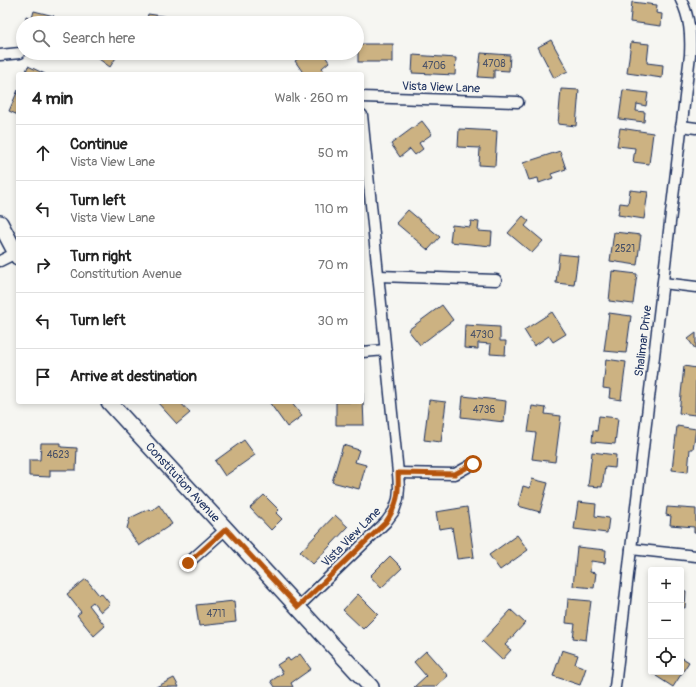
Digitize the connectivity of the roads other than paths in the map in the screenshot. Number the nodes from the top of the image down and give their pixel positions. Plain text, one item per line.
1 (681, 0) edge
2 (16, 53) edge
3 (0, 55) edge
4 (364, 97) edge
5 (518, 102) dead end
6 (681, 126) junction
7 (696, 128) edge
8 (364, 148) edge
9 (366, 182) edge
10 (0, 223) edge
11 (16, 253) edge
12 (16, 255) edge
13 (0, 261) edge
14 (378, 276) junction
15 (496, 280) dead end
16 (663, 283) junction
17 (696, 287) edge
18 (386, 350) junction
19 (364, 352) edge
20 (111, 404) edge
21 (473, 464) dead end
22 (398, 473) junction
23 (226, 529) junction
24 (630, 549) junction
25 (696, 556) edge
26 (188, 563) dead end
27 (298, 607) junction
28 (367, 686) edge
29 (615, 687) edge

1 - 6 street, Shalimar Drive
2 - 3 street
4 - 5 street, Vista View Lane
6 - 7 street
6 - 16 street, Shalimar Drive
8 - 9 street, Vista View Lane
9 - 14 street, Vista View Lane
10 - 11 main road
12 - 13 street
14 - 15 street
14 - 18 street, Vista View Lane
16 - 17 street
16 - 24 street, Shalimar Drive
18 - 19 street
18 - 22 street, Vista View Lane
20 - 23 main road, Constitution Avenue
21 - 22 street
22 - 27 street, Vista View Lane
23 - 26 street
23 - 27 main road, Constitution Avenue
24 - 25 street
24 - 29 street, Shalimar Drive
27 - 28 main road, Constitution Avenue

